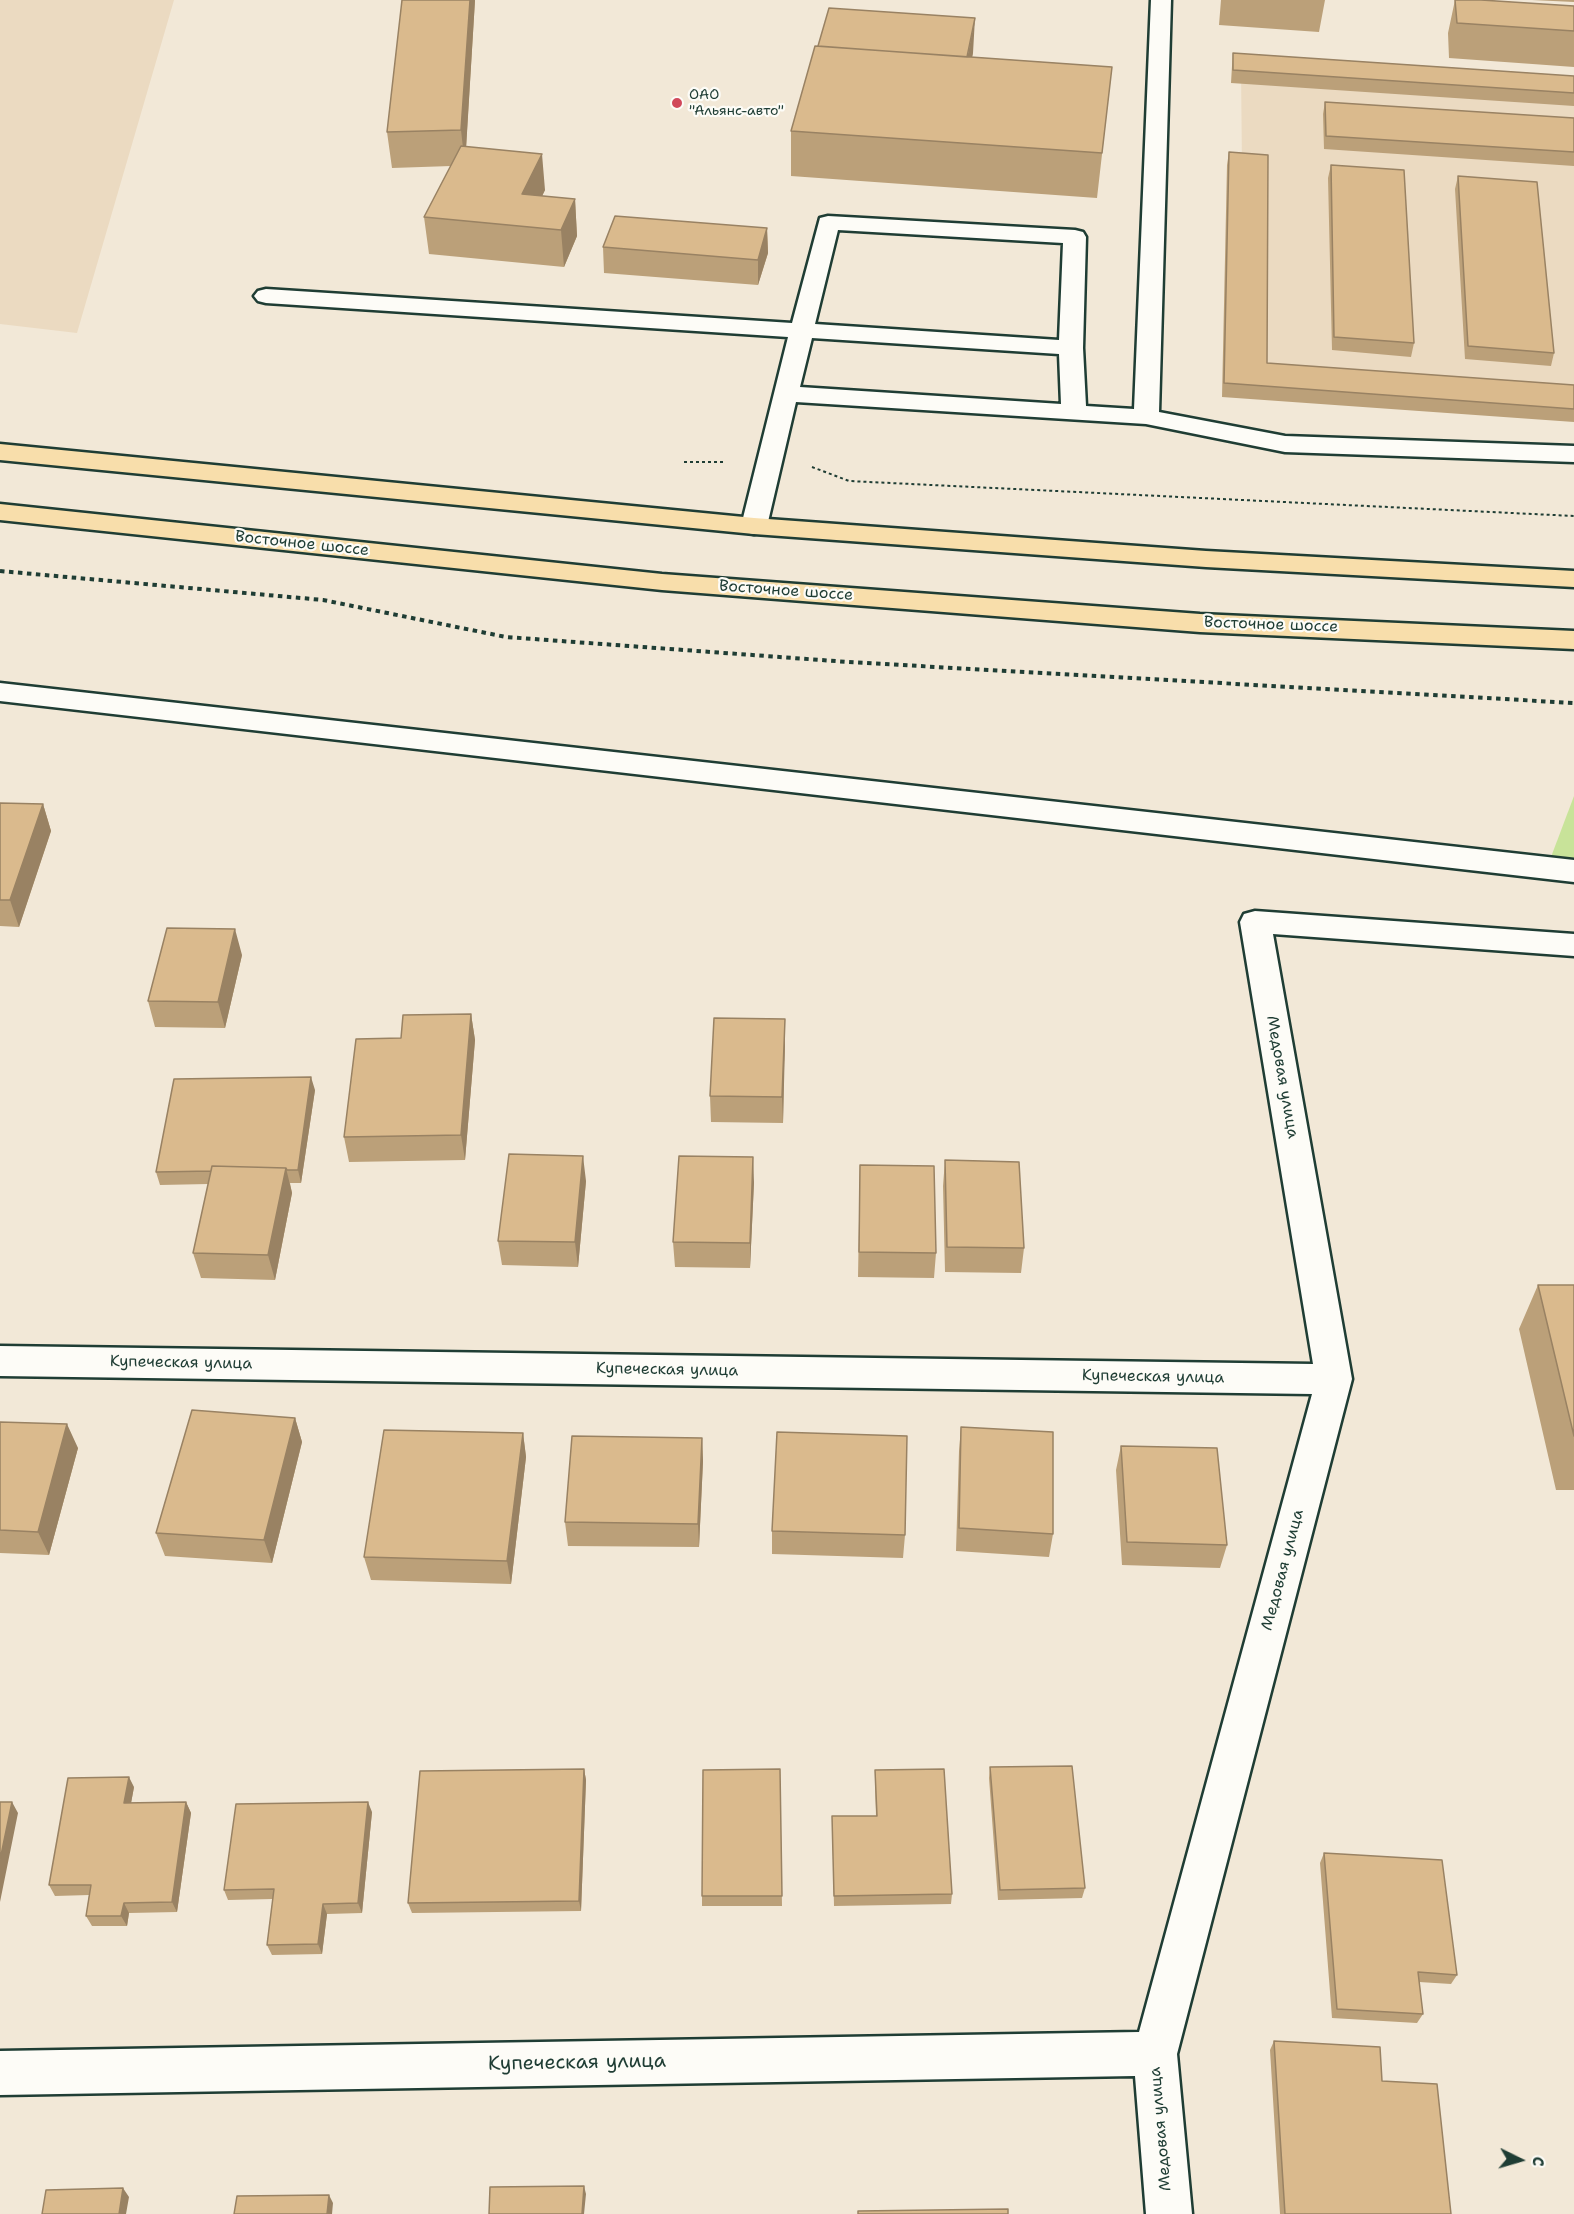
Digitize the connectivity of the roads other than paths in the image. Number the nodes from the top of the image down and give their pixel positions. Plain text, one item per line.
1 (1161, 0) edge
2 (266, 296) dead end
3 (801, 331) junction
4 (1071, 348) junction
5 (786, 394) junction
6 (1074, 413) junction
7 (1146, 417) junction
8 (0, 452) edge
9 (1574, 454) edge
10 (0, 512) edge
11 (754, 526) junction
12 (1574, 579) edge
13 (1574, 640) edge
14 (0, 692) edge
15 (1574, 871) edge
16 (1574, 945) edge
17 (0, 1361) edge
18 (1334, 1379) junction
19 (1155, 2054) junction
20 (0, 2073) edge
21 (1169, 2214) edge

1 - 7 street
2 - 3 street
3 - 4 street
3 - 4 street
3 - 5 street
4 - 6 street
5 - 6 street
5 - 11 street
6 - 7 street
7 - 9 street
8 - 11 highway
10 - 13 highway, Восточное шоссе
11 - 12 highway
14 - 15 street
16 - 18 street, Медовая улица
17 - 18 street, Купеческая улица
18 - 19 street, Медовая улица
19 - 20 street, Купеческая улица
19 - 21 street, Медовая улица

